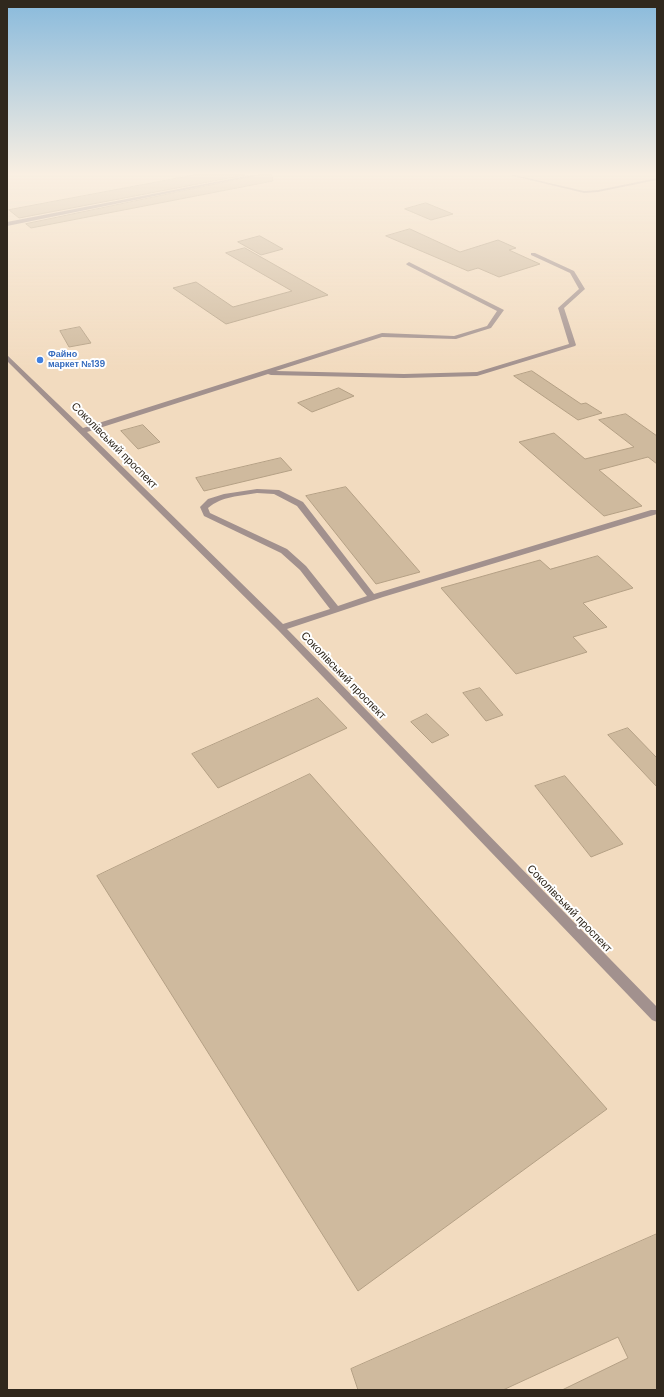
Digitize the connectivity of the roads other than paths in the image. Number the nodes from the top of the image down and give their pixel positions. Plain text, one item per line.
1 (533, 254) dead end
2 (409, 264) dead end
3 (7, 357) edge
4 (262, 373) junction
5 (81, 431) junction
6 (654, 512) dead end
7 (373, 598) junction
8 (336, 610) junction
9 (280, 628) junction
10 (657, 1016) edge

1 - 4 street
2 - 4 street
3 - 5 street, Соколівський проспект
4 - 5 street
5 - 9 street, Соколівський проспект
6 - 7 street
7 - 8 street
7 - 8 street
8 - 9 street
9 - 10 street, Соколівський проспект

